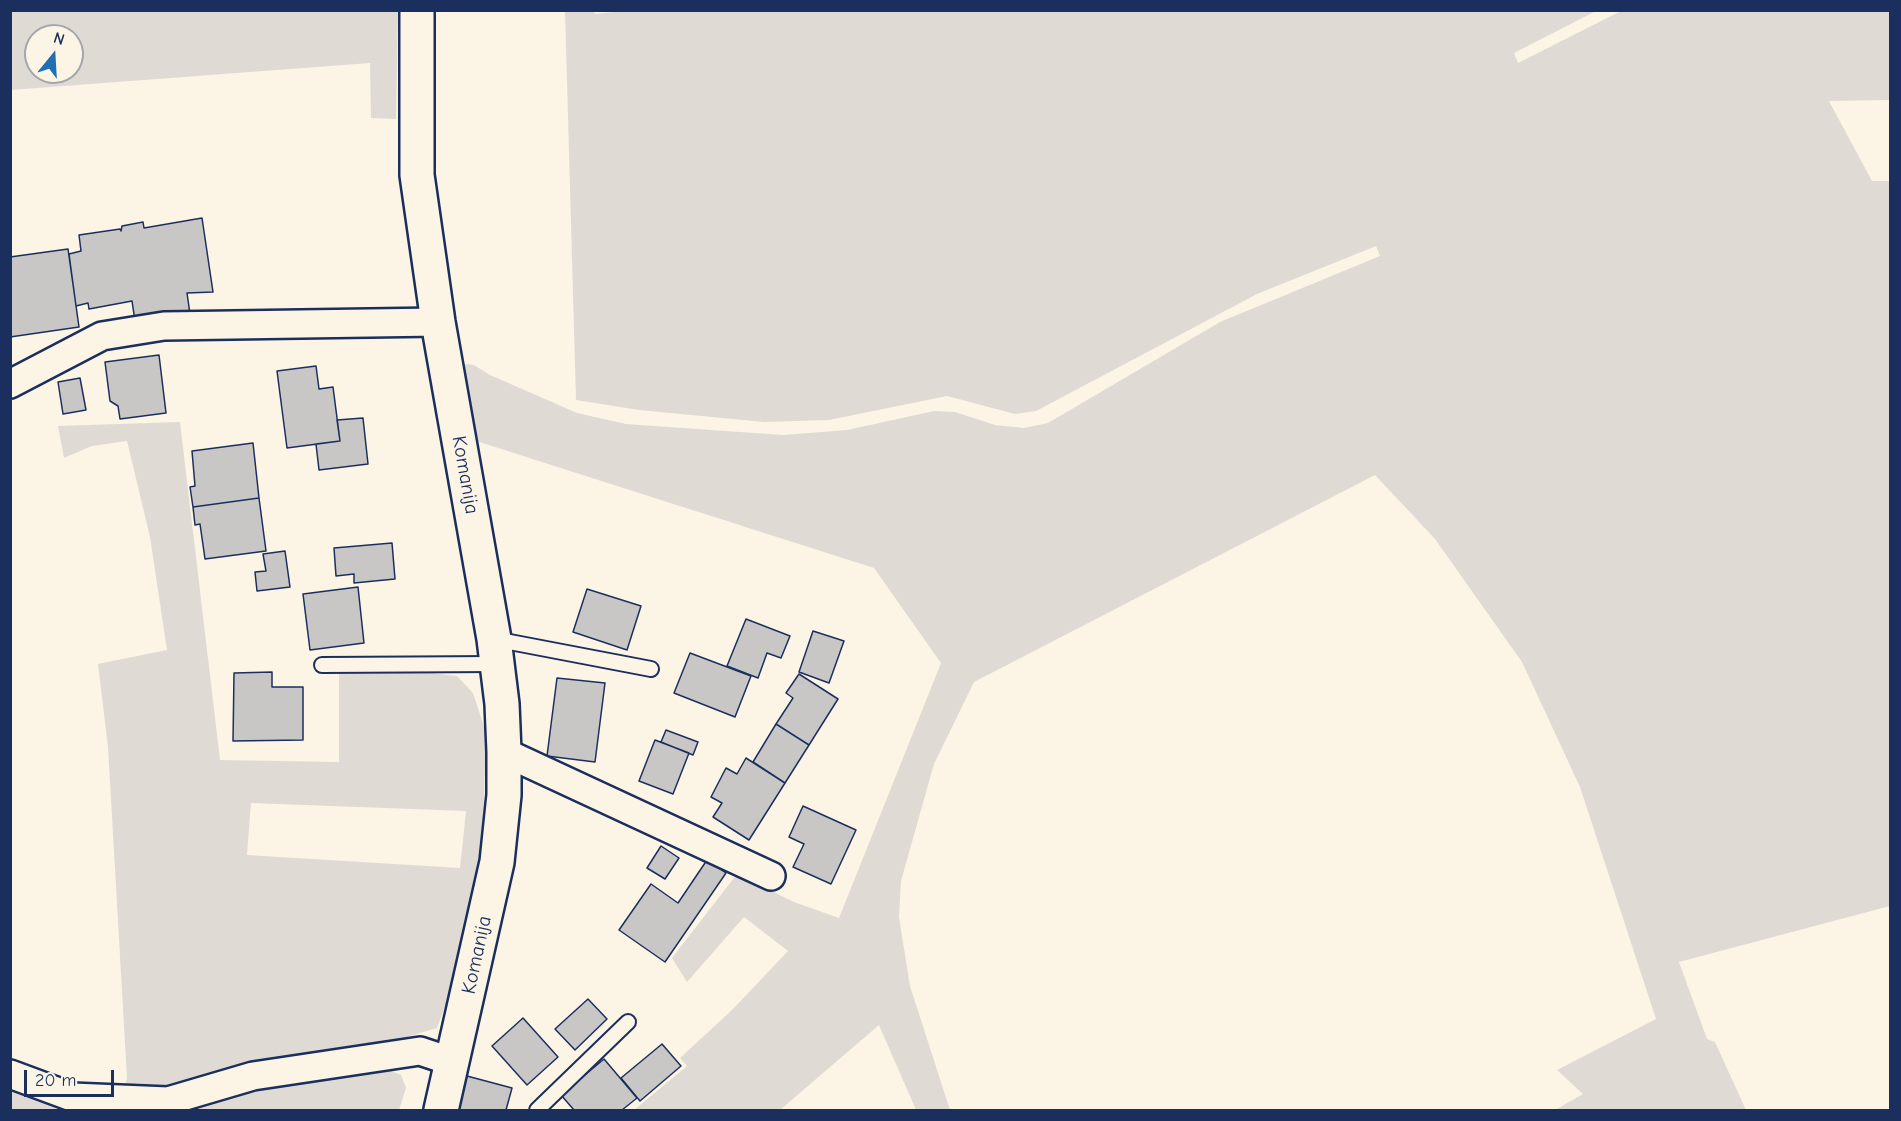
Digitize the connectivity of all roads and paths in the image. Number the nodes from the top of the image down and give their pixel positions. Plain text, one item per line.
1 (417, 10) edge
2 (438, 322) junction
3 (10, 384) edge
4 (495, 651) junction
5 (322, 665) dead end
6 (651, 669) dead end
7 (504, 752) junction
8 (771, 876) dead end
9 (628, 1022) dead end
10 (453, 1062) junction
11 (10, 1074) edge
12 (441, 1110) edge
13 (537, 1110) edge

1 - 2 street, Komanija
2 - 3 street
2 - 4 street, Komanija
4 - 5 lane
4 - 6 lane
4 - 7 street, Komanija
7 - 8 street
7 - 10 street, Komanija
9 - 13 lane
10 - 11 street
10 - 12 street, Komanija

